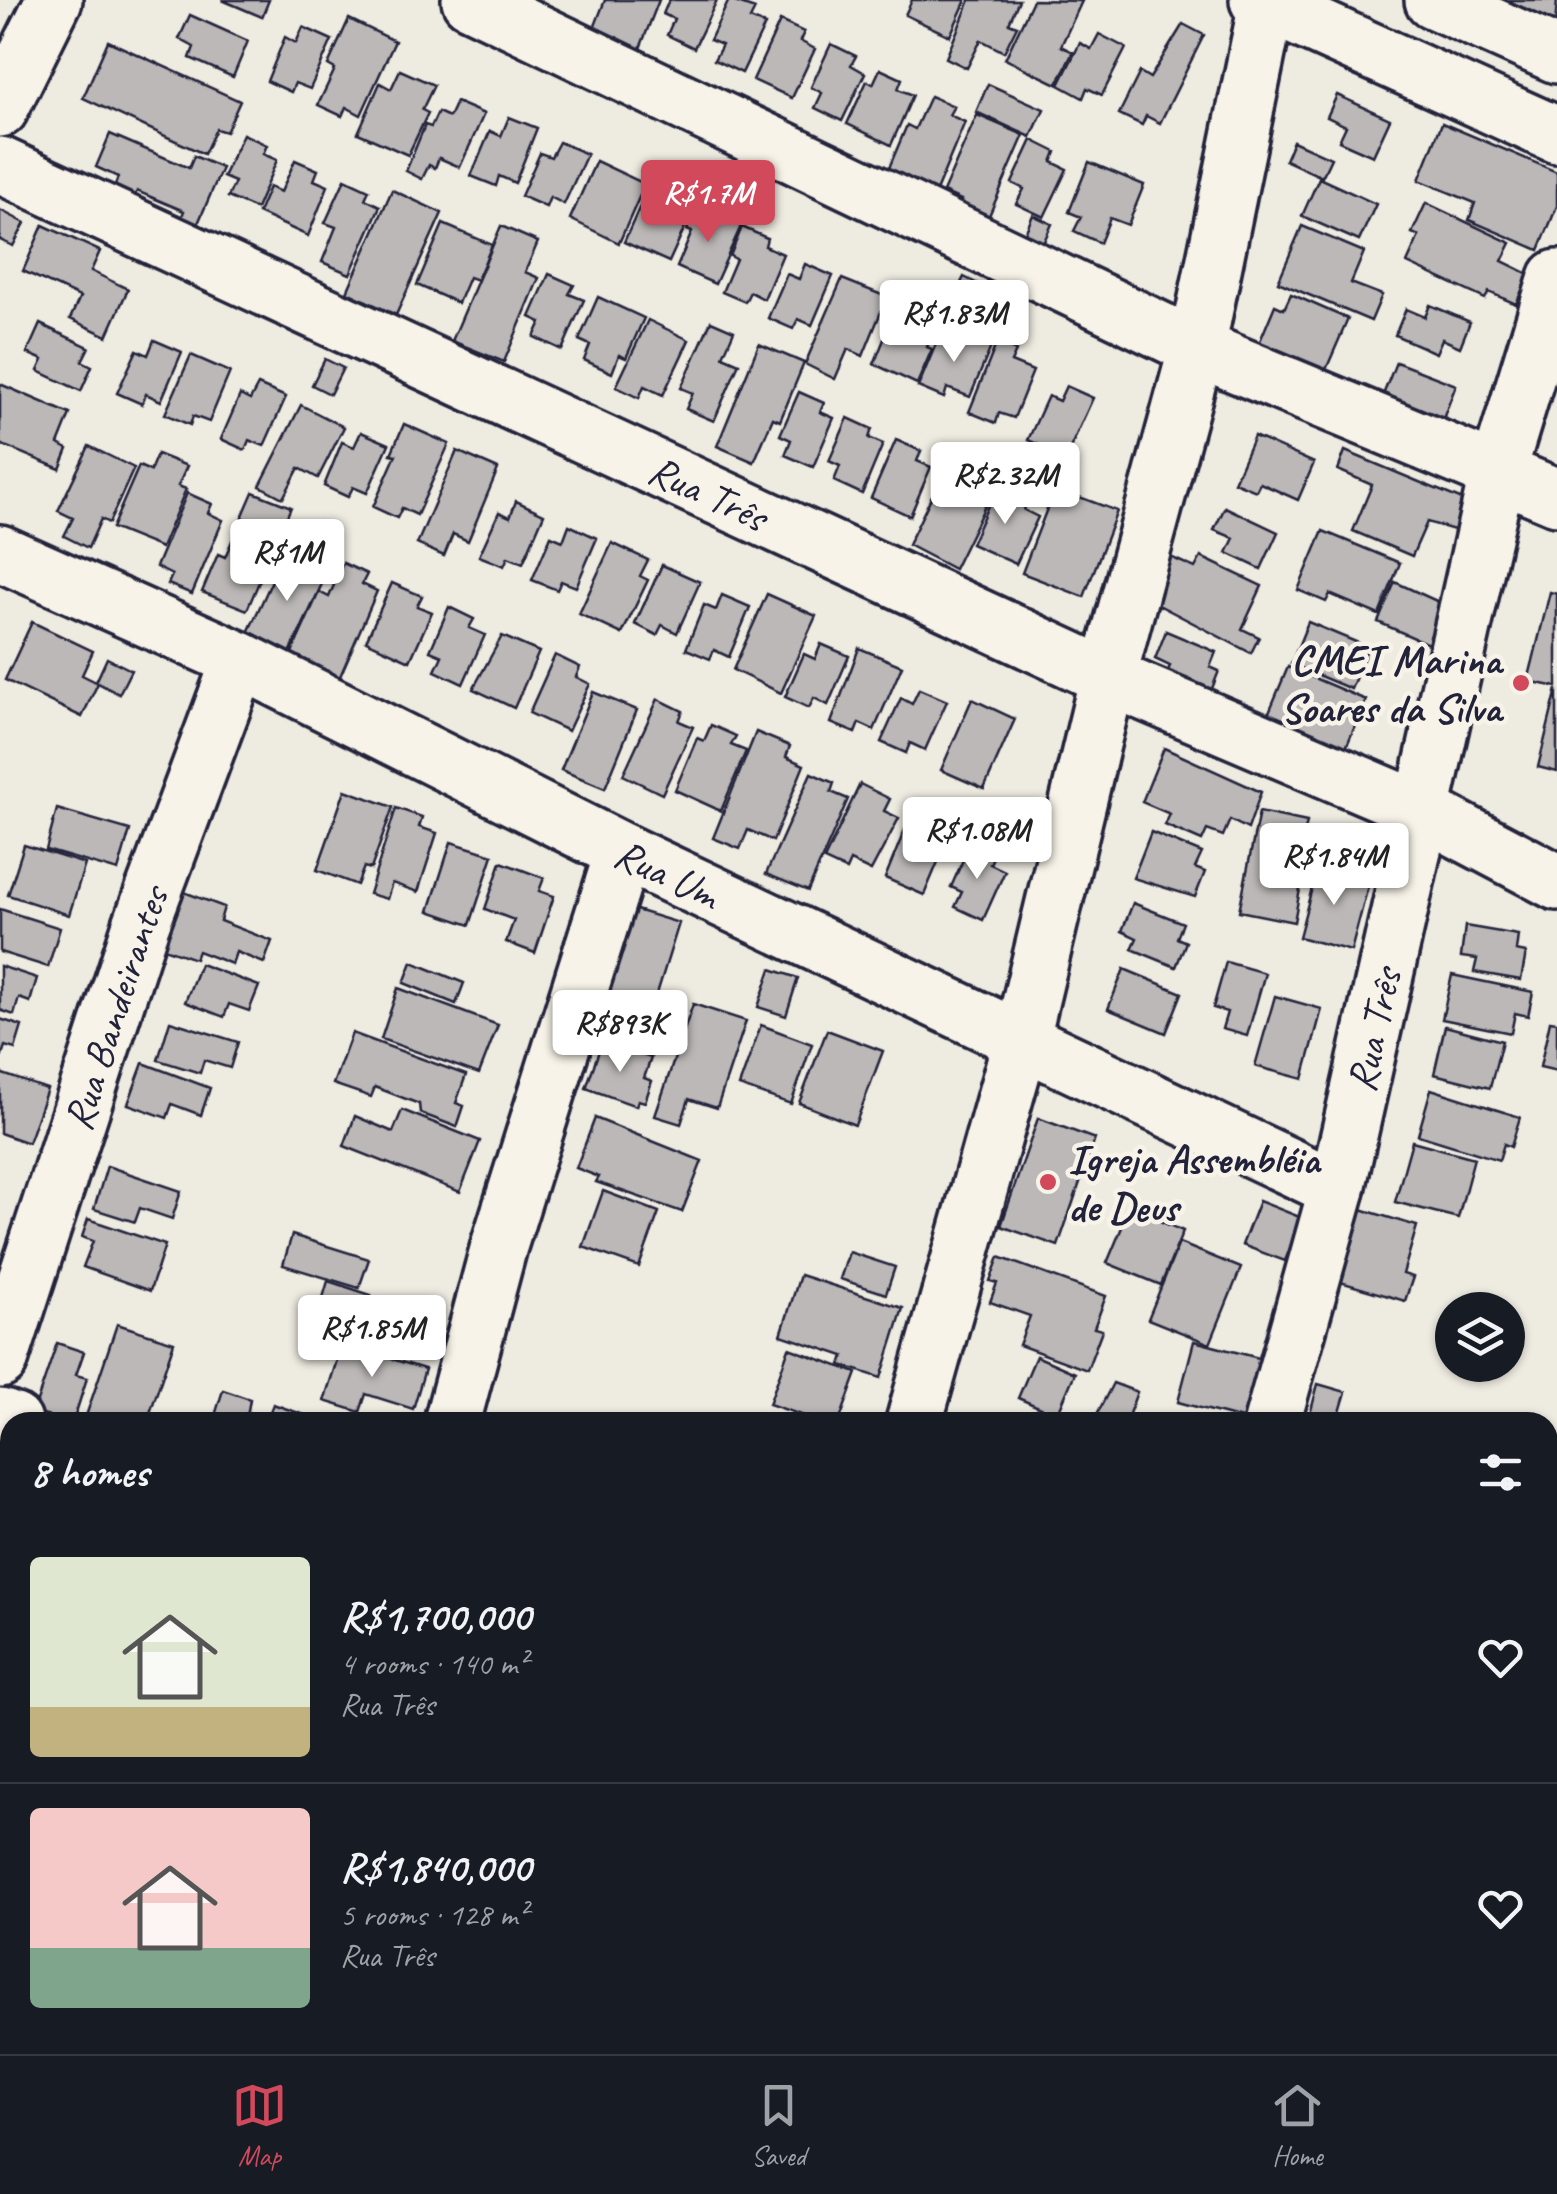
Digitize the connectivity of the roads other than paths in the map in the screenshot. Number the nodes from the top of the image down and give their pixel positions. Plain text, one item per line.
1 (54, 0) edge
2 (470, 0) edge
3 (1434, 0) edge
4 (1262, 2) edge
5 (1557, 55) edge
6 (0, 110) edge
7 (1557, 135) edge
8 (0, 165) edge
9 (1557, 278) edge
10 (1197, 348) junction
11 (1498, 471) junction
12 (1557, 497) edge
13 (0, 553) edge
14 (240, 660) junction
15 (1108, 677) junction
16 (1421, 810) junction
17 (622, 852) junction
18 (1557, 882) edge
19 (1022, 1038) junction
20 (1337, 1189) junction
21 (0, 1360) edge
22 (455, 1412) edge
23 (917, 1412) edge
24 (1275, 1412) edge

1 - 6 street
2 - 10 street
3 - 5 street
4 - 7 street
4 - 10 street
8 - 15 street, Rua Três
9 - 11 street, Rua Três
10 - 11 street
10 - 15 street
11 - 12 street
11 - 16 street, Rua Três
13 - 14 street, Rua Um
14 - 17 street, Rua Um
14 - 21 street, Rua Bandeirantes
15 - 16 street, Rua Três
15 - 19 street
16 - 18 street, Rua Três
16 - 20 street, Rua Três
17 - 19 street, Rua Um
17 - 22 street
19 - 20 street, Rua Um
19 - 23 street
20 - 24 street, Rua Três

